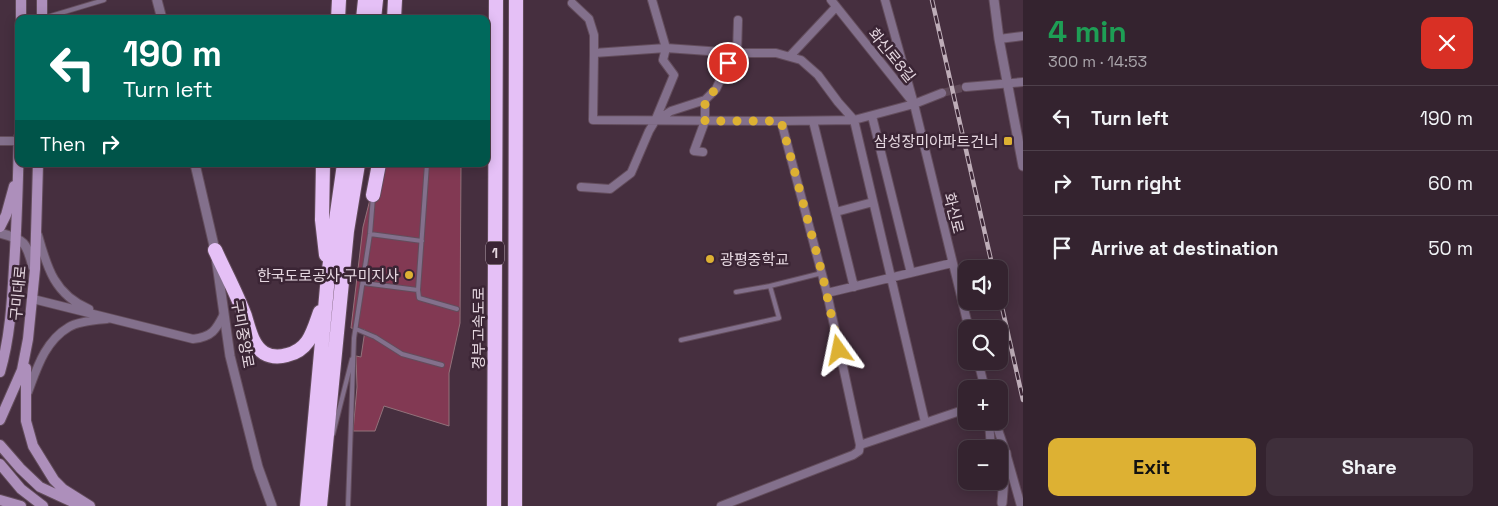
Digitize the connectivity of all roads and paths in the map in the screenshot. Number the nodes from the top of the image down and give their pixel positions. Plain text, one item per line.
1 (21, 0) edge
2 (42, 0) edge
3 (104, 0) edge
4 (158, 0) edge
5 (339, 0) edge
6 (365, 0) edge
7 (376, 0) edge
8 (395, 0) edge
9 (496, 0) edge
10 (516, 0) edge
11 (652, 0) edge
12 (831, 0) edge
13 (884, 0) edge
14 (994, 0) edge
15 (572, 3) dead end
16 (836, 7) junction
17 (21, 15) edge
18 (42, 15) edge
19 (52, 15) edge
20 (161, 15) edge
21 (338, 15) edge
22 (364, 15) edge
23 (374, 15) edge
24 (394, 15) edge
25 (738, 20) dead end
26 (1023, 36) edge
27 (999, 39) junction
28 (666, 48) junction
29 (594, 53) junction
30 (737, 53) junction
31 (790, 56) junction
32 (1023, 82) edge
33 (1008, 84) junction
34 (966, 87) tunnel mouth
35 (942, 93) tunnel mouth
36 (705, 100) junction
37 (914, 104) junction
38 (872, 116) junction
39 (854, 120) junction
40 (655, 121) junction
41 (705, 121) junction
42 (781, 121) junction
43 (812, 121) junction
44 (0, 141) edge
45 (15, 141) edge
46 (703, 152) dead end
47 (1023, 166) edge
48 (18, 167) edge
49 (38, 167) edge
50 (196, 167) edge
51 (323, 167) edge
52 (344, 167) edge
53 (358, 167) edge
54 (378, 167) edge
55 (427, 167) edge
56 (18, 170) junction
57 (581, 187) dead end
58 (373, 194) joint
59 (873, 202) junction
60 (836, 212) junction
61 (0, 227) edge
62 (36, 228) junction
63 (0, 234) edge
64 (370, 234) junction
65 (16, 237) junction
66 (422, 241) junction
67 (215, 250) junction
68 (952, 263) junction
69 (822, 273) junction
70 (910, 273) junction
71 (35, 275) junction
72 (328, 276) junction
73 (891, 278) junction
74 (363, 283) junction
75 (770, 286) junction
76 (854, 287) junction
77 (418, 290) junction
78 (736, 292) dead end
79 (827, 293) junction
80 (326, 298) junction
81 (33, 299) junction
82 (457, 309) dead end
83 (224, 314) junction
84 (112, 318) junction
85 (967, 320) edge
86 (356, 329) junction
87 (681, 340) dead end
88 (27, 348) junction
89 (354, 351) junction
90 (442, 365) dead end
91 (0, 372) edge
92 (25, 398) junction
93 (958, 412) edge
94 (0, 420) edge
95 (925, 422) junction
96 (0, 445) edge
97 (860, 445) junction
98 (1008, 460) edge
99 (0, 464) edge
100 (324, 476) junction
101 (1008, 486) edge
102 (1001, 490) edge
103 (0, 500) edge
104 (1020, 504) edge
105 (1002, 505) edge
106 (21, 506) edge
107 (43, 506) edge
108 (83, 506) edge
109 (90, 506) edge
110 (272, 506) edge
111 (307, 506) edge
112 (320, 506) edge
113 (348, 506) edge
114 (494, 506) edge
115 (516, 506) edge
116 (721, 506) edge

1 - 17 main road
2 - 18 main road
3 - 19 lane
4 - 20 street
5 - 21 highway
6 - 22 highway
7 - 23 highway
8 - 24 highway
9 - 114 highway, 경부고속도로 / 1
10 - 115 highway, 1
11 - 28 street
12 - 16 street, 화신로8길
13 - 37 street, 화신로
14 - 27 street
15 - 29 street
16 - 31 street
16 - 37 street, 화신로8길
25 - 30 street
26 - 27 street
27 - 33 street
28 - 29 street
28 - 30 street
28 - 40 street
29 - 40 street
30 - 31 street
30 - 36 street
31 - 39 street
32 - 33 street
33 - 34 street
33 - 47 street
35 - 37 street, 화신로8길
36 - 40 street
36 - 41 street
37 - 38 street
37 - 68 street, 화신로
38 - 39 street
38 - 70 street
39 - 43 street
39 - 59 street
40 - 41 street
40 - 57 street
41 - 42 street
41 - 46 street
42 - 43 street
42 - 69 street
43 - 60 street
44 - 45 street
48 - 56 main road, 구미대로
49 - 62 main road, 구미대로
50 - 67 street, 구미중앙로
51 - 72 highway
52 - 72 highway
53 - 100 highway
54 - 58 highway
55 - 66 lane
56 - 61 main road
56 - 65 main road, 구미대로
58 - 64 lane
59 - 60 street
59 - 73 street
60 - 76 street
62 - 71 main road, 구미대로
62 - 84 street
63 - 65 street
64 - 66 lane
64 - 74 lane
65 - 71 street
65 - 91 main road, 구미대로
66 - 77 lane
67 - 80 highway
67 - 83 street, 구미중앙로
68 - 70 street
68 - 85 street, 화신로
69 - 75 lane
69 - 79 street
70 - 73 street
71 - 81 main road, 구미대로
72 - 80 highway
73 - 76 street
73 - 95 street
74 - 77 lane
74 - 86 lane
75 - 78 lane
75 - 87 lane
76 - 79 street
77 - 82 lane
79 - 97 street
80 - 111 highway
81 - 84 street
81 - 88 main road, 구미대로
83 - 84 street
83 - 110 street, 구미중앙로
84 - 92 street
86 - 89 lane
86 - 90 lane
88 - 92 main road
88 - 94 main road, 구미대로
89 - 100 lane
89 - 113 lane
92 - 109 main road
93 - 95 street
95 - 97 street
96 - 108 main road
97 - 116 street
98 - 104 street
99 - 107 main road
100 - 112 highway
101 - 104 street
102 - 105 street
103 - 106 main road

